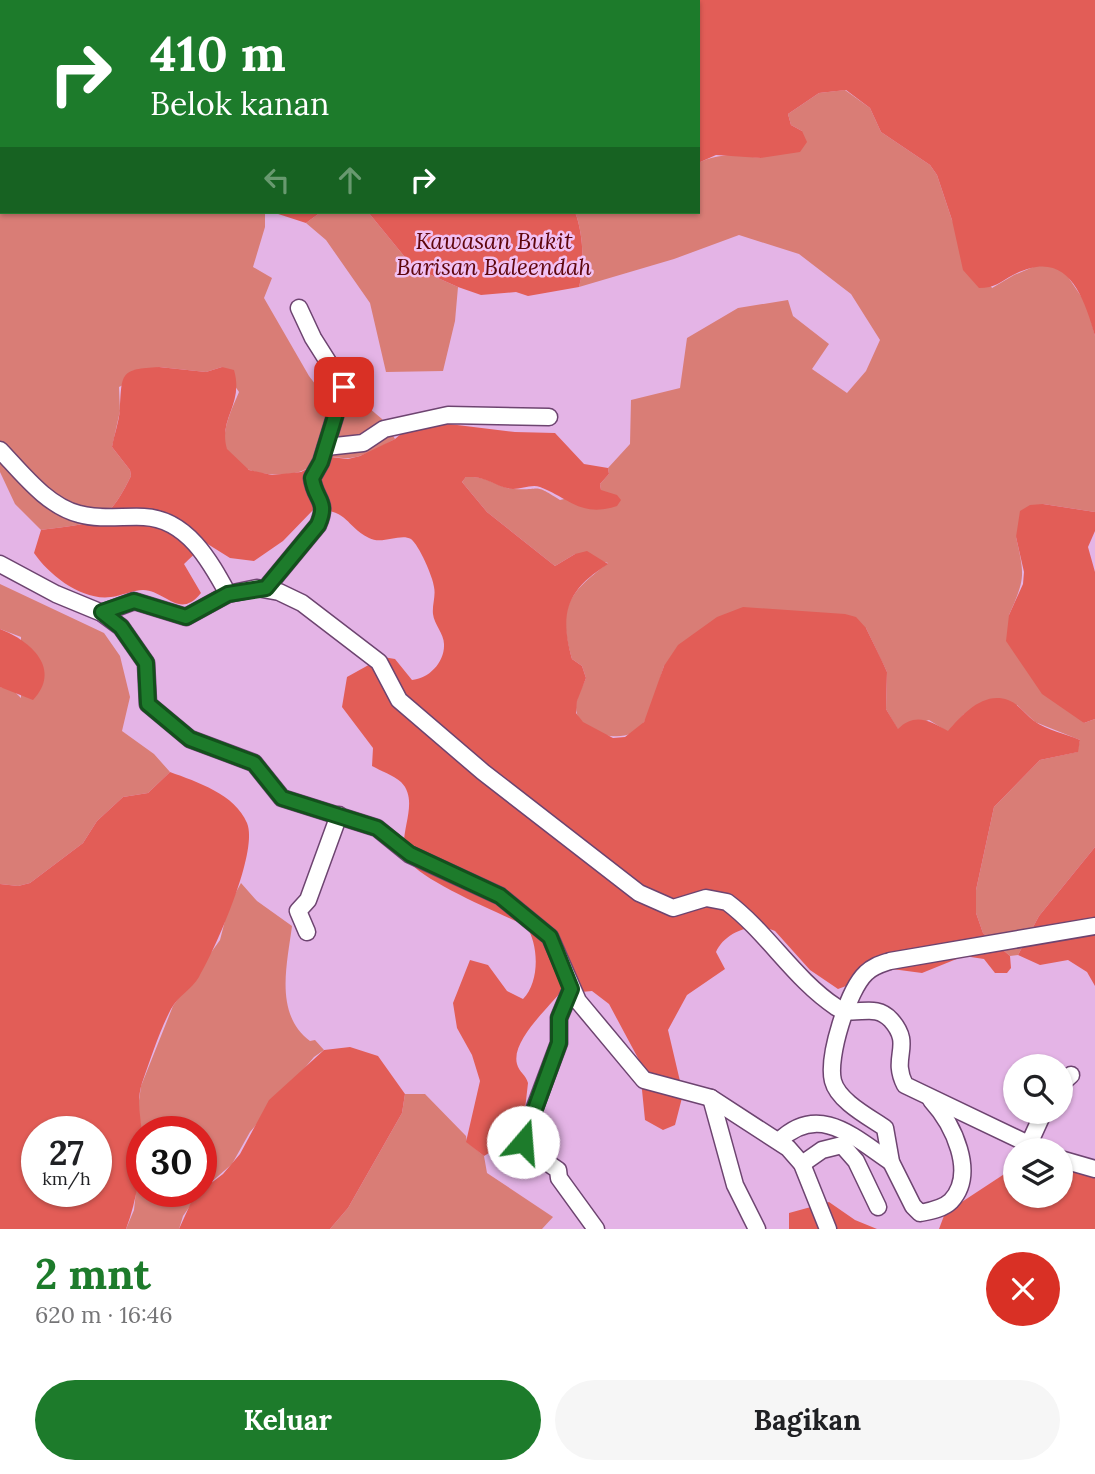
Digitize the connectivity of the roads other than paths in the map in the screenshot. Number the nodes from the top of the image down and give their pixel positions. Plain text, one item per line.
1 (299, 308) dead end
2 (549, 417) dead end
3 (326, 447) junction
4 (0, 450) edge
5 (0, 564) edge
6 (266, 588) junction
7 (228, 594) junction
8 (102, 612) junction
9 (339, 816) junction
10 (1095, 926) edge
11 (307, 932) dead end
12 (571, 989) junction
13 (843, 1012) junction
14 (928, 1097) junction
15 (711, 1098) junction
16 (1016, 1138) edge
17 (779, 1141) junction
18 (891, 1163) junction
19 (1073, 1163) edge
20 (802, 1164) junction
21 (1095, 1169) edge
22 (878, 1207) dead end
23 (596, 1229) edge
24 (757, 1229) edge
25 (828, 1229) edge

1 - 3 street
2 - 3 street
3 - 6 street
4 - 7 street
5 - 8 street
6 - 7 street
6 - 13 street
7 - 8 street
8 - 9 street
9 - 11 street
9 - 12 street
10 - 13 street
12 - 15 street
12 - 23 street
13 - 14 street
13 - 18 street
14 - 16 street
14 - 18 street
15 - 17 street
15 - 24 street
17 - 18 street
17 - 20 street
19 - 21 street
20 - 22 street
20 - 25 street

